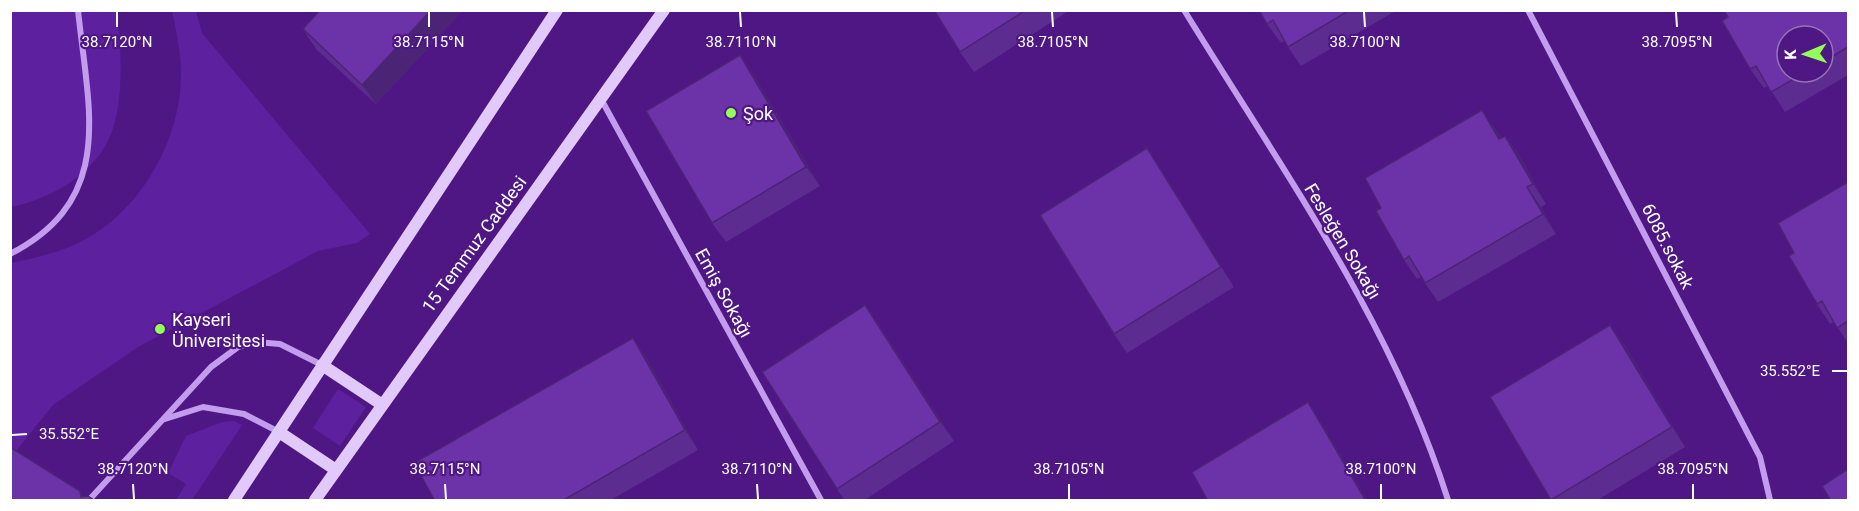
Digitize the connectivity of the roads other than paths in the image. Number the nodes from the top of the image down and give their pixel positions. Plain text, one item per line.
1 (78, 10) edge
2 (557, 10) edge
3 (664, 10) edge
4 (1184, 10) edge
5 (1528, 10) edge
6 (601, 99) junction
7 (10, 254) edge
8 (322, 365) junction
9 (381, 404) junction
10 (164, 420) junction
11 (279, 432) junction
12 (336, 470) junction
13 (89, 500) edge
14 (234, 501) edge
15 (315, 501) edge
16 (821, 501) edge
17 (1449, 501) edge
18 (1770, 501) edge

1 - 7 street
2 - 8 main road
3 - 6 main road, 15 Temmuz Caddesi
4 - 17 street, Fesleğen Sokağı
5 - 18 street, 6085.sokak
6 - 9 main road, 15 Temmuz Caddesi
6 - 16 street, Emiş Sokağı
8 - 9 main road
8 - 10 street
8 - 11 main road
9 - 12 main road, 15 Temmuz Caddesi
10 - 11 street
10 - 13 street
11 - 12 main road
11 - 14 main road
12 - 15 main road, 15 Temmuz Caddesi

